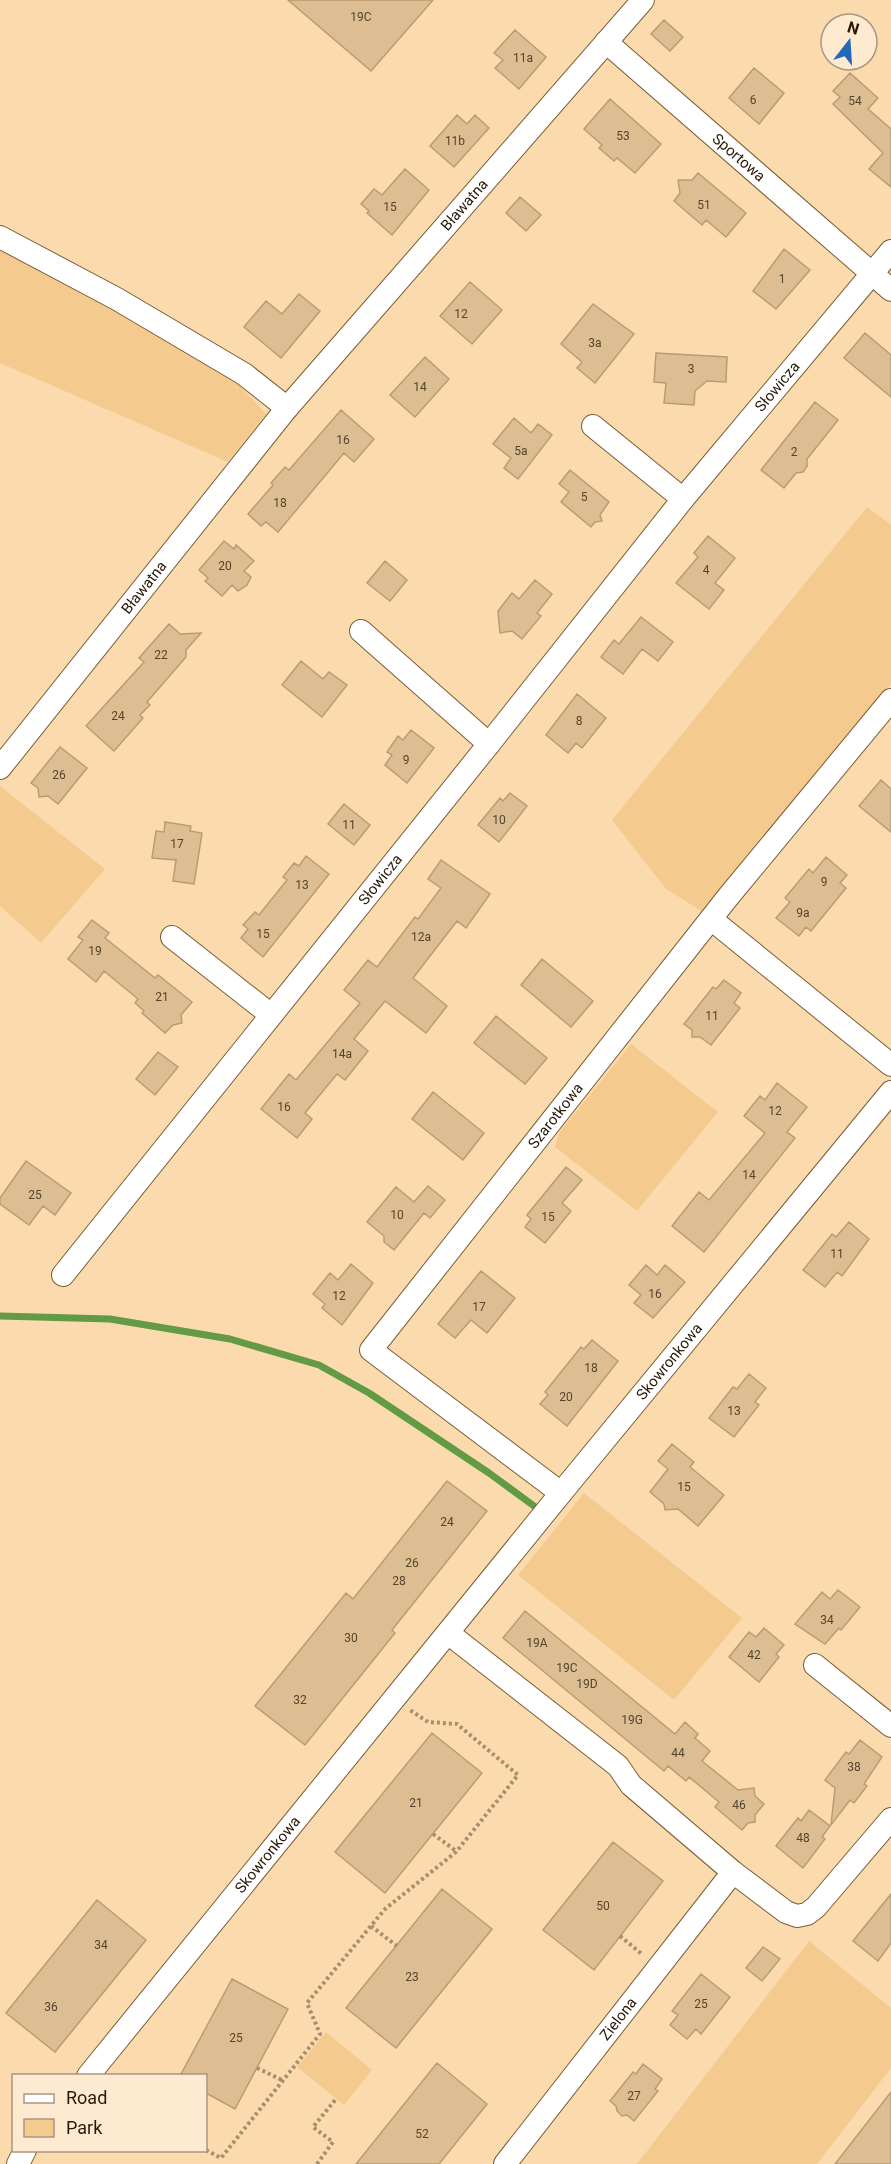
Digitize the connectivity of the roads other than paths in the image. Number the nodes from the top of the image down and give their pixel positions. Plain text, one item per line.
1 (642, 0) edge
2 (606, 42) junction
3 (0, 237) edge
4 (891, 251) edge
5 (872, 274) junction
6 (891, 290) edge
7 (286, 408) junction
8 (593, 426) dead end
9 (683, 499) junction
10 (362, 631) dead end
11 (891, 700) edge
12 (489, 744) junction
13 (0, 768) edge
14 (711, 919) junction
15 (172, 938) dead end
16 (271, 1015) junction
17 (891, 1065) edge
18 (891, 1092) edge
19 (63, 1275) dead end
20 (561, 1493) junction
21 (448, 1633) junction
22 (814, 1665) dead end
23 (891, 1726) edge
24 (891, 1819) edge
25 (733, 1872) junction
26 (90, 2074) edge
27 (505, 2164) edge

1 - 2 street, Bławatna
2 - 5 street, Sportowa
2 - 7 street, Bławatna
3 - 7 street
4 - 5 street
5 - 6 street, Sportowa
5 - 9 street, Słowicza
7 - 13 street, Bławatna
8 - 9 street
9 - 12 street, Słowicza
10 - 12 street
11 - 14 street, Szarotkowa
12 - 16 street, Słowicza
14 - 17 street
14 - 20 street, Szarotkowa
15 - 16 street
16 - 19 street, Słowicza
18 - 20 street, Skowronkowa
20 - 21 street, Skowronkowa
21 - 25 street
21 - 26 street, Skowronkowa
22 - 23 street
24 - 25 street
25 - 27 street, Zielona

